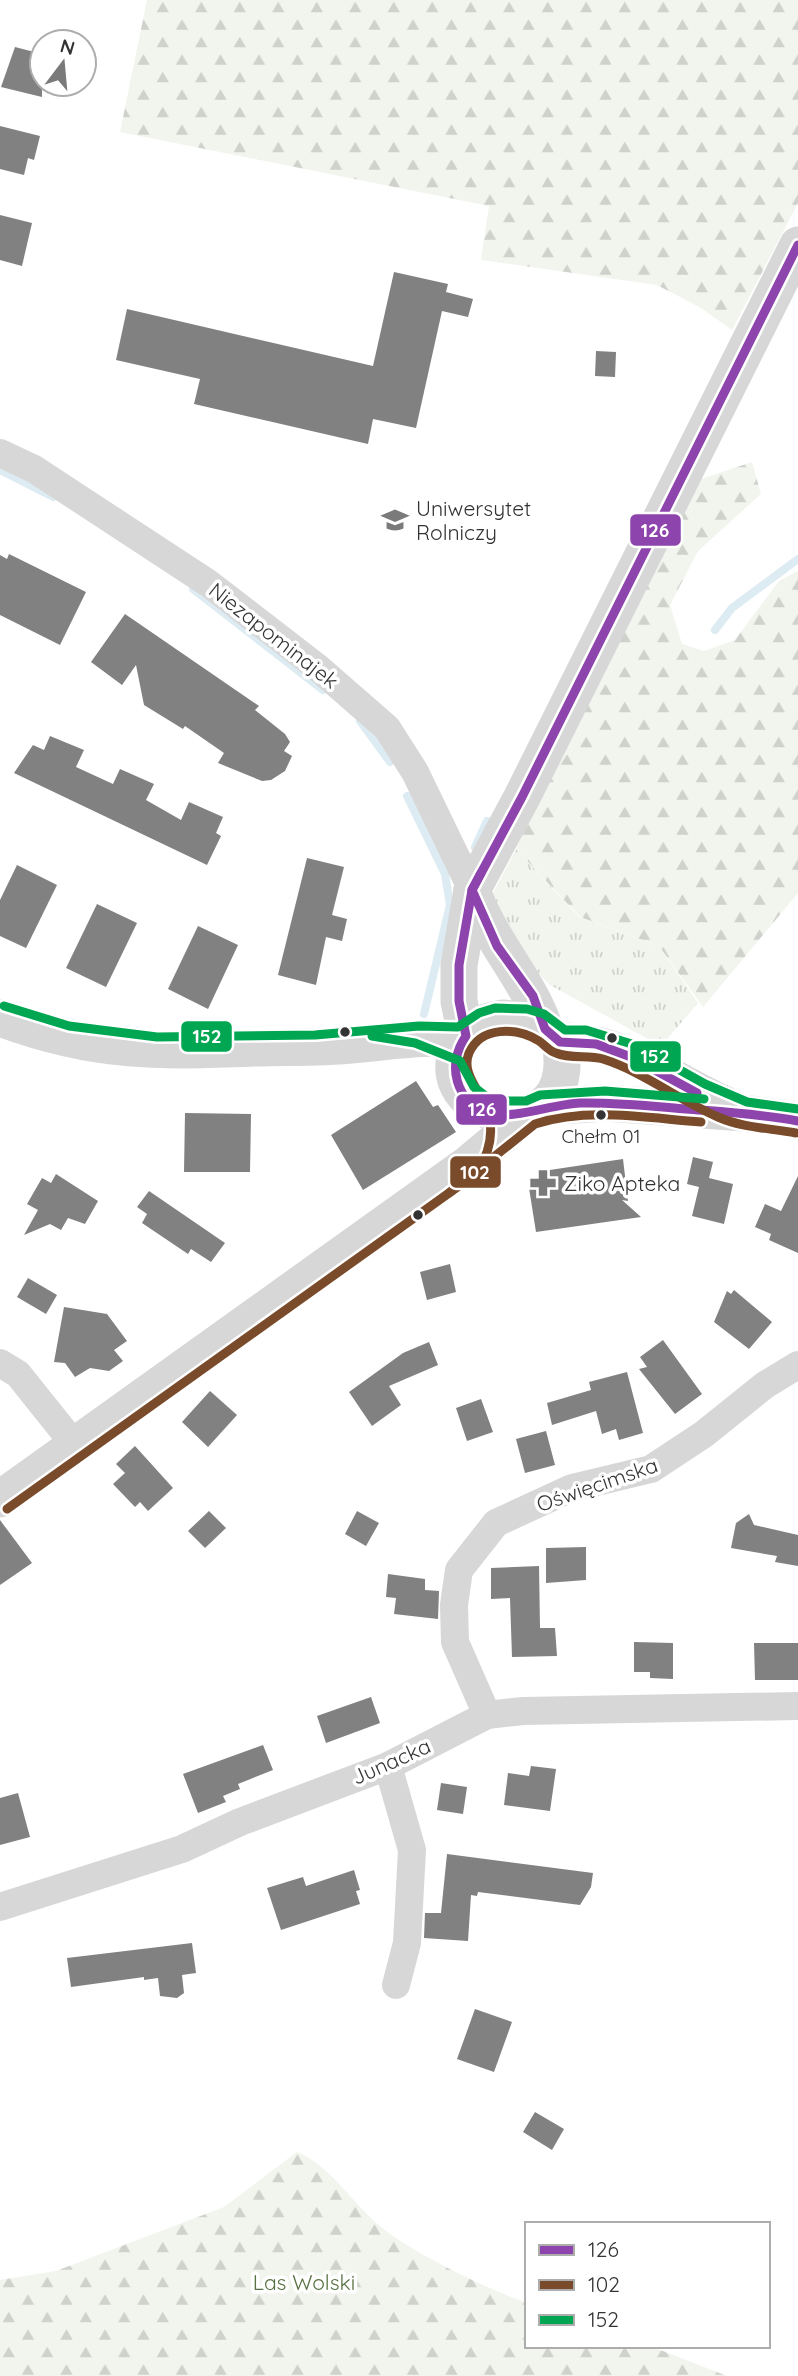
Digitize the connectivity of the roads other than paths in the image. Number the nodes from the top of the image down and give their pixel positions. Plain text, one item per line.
1 (798, 245) edge
2 (0, 453) edge
3 (472, 890) junction
4 (0, 1018) edge
5 (553, 1035) junction
6 (463, 1062) junction
7 (535, 1110) junction
8 (744, 1114) junction
9 (798, 1121) edge
10 (468, 1164) junction
11 (0, 1363) edge
12 (798, 1365) edge
13 (74, 1444) junction
14 (0, 1499) edge
15 (798, 1706) edge
16 (487, 1715) junction
17 (388, 1766) junction
18 (0, 1907) edge
19 (396, 1985) dead end

1 - 3 street
2 - 3 street, Niezapominajek
3 - 5 street
3 - 6 street
4 - 6 street
5 - 6 street
5 - 7 street
5 - 8 street
6 - 7 street
6 - 10 street
7 - 8 street
7 - 10 street
8 - 9 street
10 - 13 street
11 - 13 street
12 - 16 street, Oświęcimska
13 - 14 street
15 - 16 street, Junacka
16 - 17 street, Junacka
17 - 18 street, Junacka
17 - 19 street

